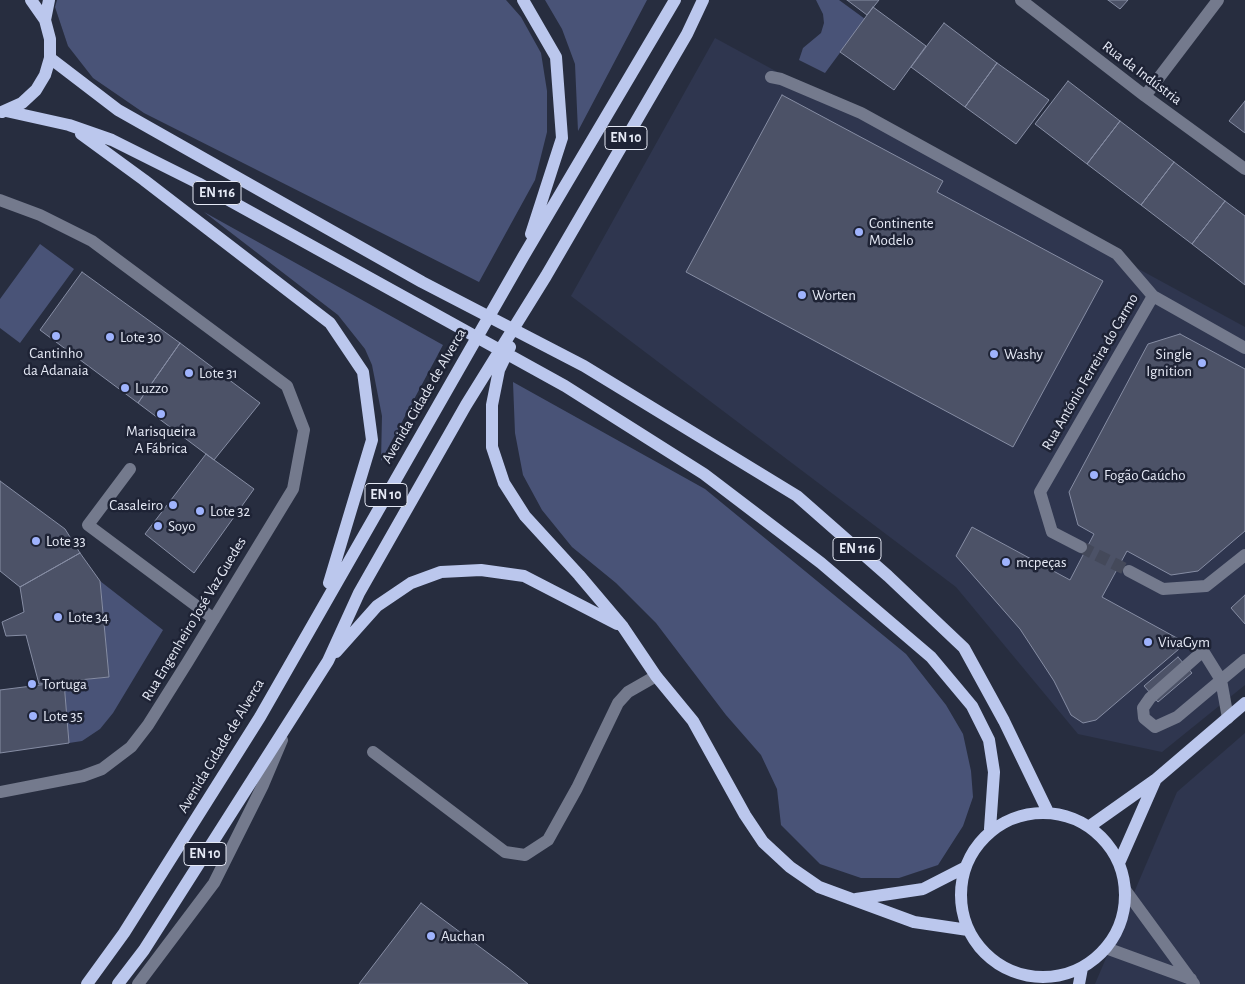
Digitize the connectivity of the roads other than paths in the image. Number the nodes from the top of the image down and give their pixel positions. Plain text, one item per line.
1 (31, 0) edge
2 (49, 0) edge
3 (523, 0) edge
4 (675, 0) edge
5 (703, 0) edge
6 (1021, 0) edge
7 (1218, 0) edge
8 (45, 20) junction
9 (50, 58) junction
10 (771, 77) dead end
11 (1145, 96) junction
12 (3, 112) edge
13 (69, 125) junction
14 (1245, 169) edge
15 (0, 200) edge
16 (523, 257) junction
17 (546, 276) junction
18 (1153, 296) junction
19 (1245, 348) edge
20 (130, 469) dead end
21 (1081, 547) tunnel mouth
22 (1245, 555) edge
23 (1129, 571) tunnel mouth
24 (322, 606) junction
25 (214, 619) junction
26 (623, 627) junction
27 (1245, 660) edge
28 (328, 661) junction
29 (656, 676) junction
30 (1221, 680) junction
31 (1245, 703) edge
32 (1228, 718) junction
33 (289, 723) junction
34 (373, 752) dead end
35 (1155, 780) junction
36 (0, 792) edge
37 (1048, 812) junction
38 (1090, 826) junction
39 (990, 829) junction
40 (1119, 863) junction
41 (964, 868) junction
42 (1126, 891) junction
43 (856, 899) junction
44 (968, 930) junction
45 (1106, 948) junction
46 (1082, 968) junction
47 (1021, 979) edge
48 (1192, 982) edge
49 (87, 984) edge
50 (118, 984) edge
51 (138, 984) edge
52 (1079, 984) edge

1 - 8 main road
2 - 8 main road
3 - 16 main road
4 - 16 main road, Avenida Cidade de Alverca / EN 10
5 - 17 main road, EN 10
6 - 11 street, Rua da Indústria
7 - 11 street
8 - 9 main road
9 - 12 main road
9 - 37 main road, EN 116
10 - 18 street
11 - 14 street, Rua da Indústria
12 - 13 main road, EN 116
13 - 24 main road
13 - 39 main road, EN 116
15 - 25 street, Rua Engenheiro José Vaz Guedes
16 - 24 main road, Avenida Cidade de Alverca / EN 10
17 - 26 main road
17 - 28 main road, EN 10
18 - 19 street, Rua António Ferreira do Carmo
18 - 21 street, Rua António Ferreira do Carmo
20 - 25 street
22 - 23 street
24 - 49 main road, Avenida Cidade de Alverca / EN 10
25 - 36 street, Rua Engenheiro José Vaz Guedes
26 - 28 main road
26 - 29 main road
27 - 30 street
28 - 33 main road, EN 10
29 - 34 street
29 - 43 main road
30 - 30 street
30 - 32 street
31 - 32 main road
32 - 35 main road
33 - 50 main road, EN 10
33 - 51 street
35 - 38 main road
35 - 40 main road
37 - 38 main road
37 - 39 main road
38 - 40 main road
39 - 41 main road
40 - 42 main road
41 - 43 main road
41 - 44 main road
42 - 45 main road
42 - 48 street
43 - 44 main road
44 - 47 main road
45 - 46 main road
45 - 48 street
46 - 47 main road
46 - 52 main road

